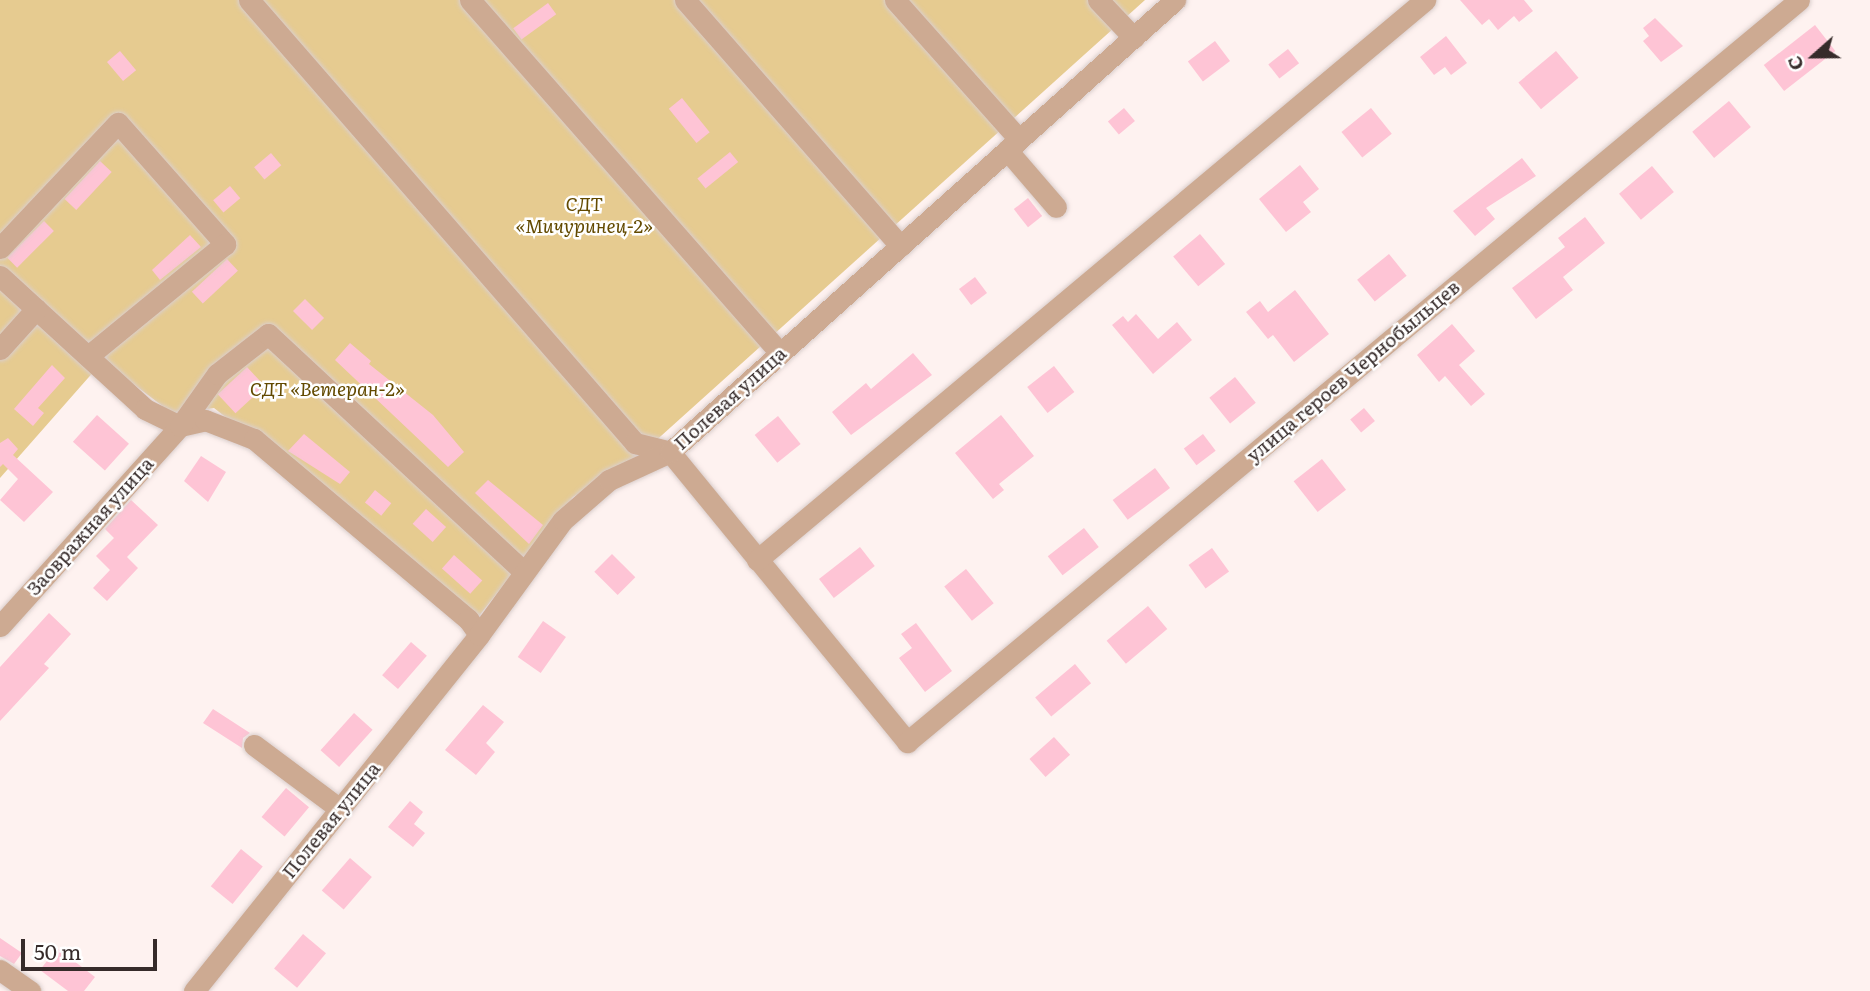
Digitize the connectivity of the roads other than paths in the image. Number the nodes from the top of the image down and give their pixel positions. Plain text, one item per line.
1 (249, 0) edge
2 (470, 0) edge
3 (685, 0) edge
4 (895, 0) edge
5 (1098, 0) edge
6 (1175, 0) edge
7 (1424, 0) edge
8 (1799, 0) edge
9 (1134, 38) junction
10 (1013, 145) junction
11 (1056, 207) dead end
12 (900, 246) junction
13 (0, 248) edge
14 (0, 276) edge
15 (36, 309) junction
16 (0, 349) edge
17 (779, 352) junction
18 (88, 356) junction
19 (180, 426) junction
20 (670, 452) junction
21 (757, 560) junction
22 (523, 571) junction
23 (0, 626) edge
24 (479, 635) junction
25 (254, 745) dead end
26 (340, 809) junction
27 (0, 970) edge
28 (30, 991) edge
29 (194, 991) edge

1 - 20 street
2 - 17 street
3 - 12 street
4 - 10 street
5 - 9 street
6 - 9 street, Полевая улица
7 - 21 street
8 - 21 street, улица героев Чернобыльцев
9 - 10 street, Полевая улица
10 - 11 street
10 - 12 street, Полевая улица
12 - 17 street, Полевая улица
13 - 18 street
14 - 15 street
15 - 16 street
15 - 18 street
17 - 20 street, Полевая улица
18 - 19 street
19 - 22 street, Заовражная улица
19 - 23 street, Заовражная улица
19 - 24 street
20 - 21 street
20 - 22 street, Полевая улица
22 - 24 street, Полевая улица
24 - 26 street, Полевая улица
25 - 26 street
26 - 29 street, Полевая улица
27 - 28 street

